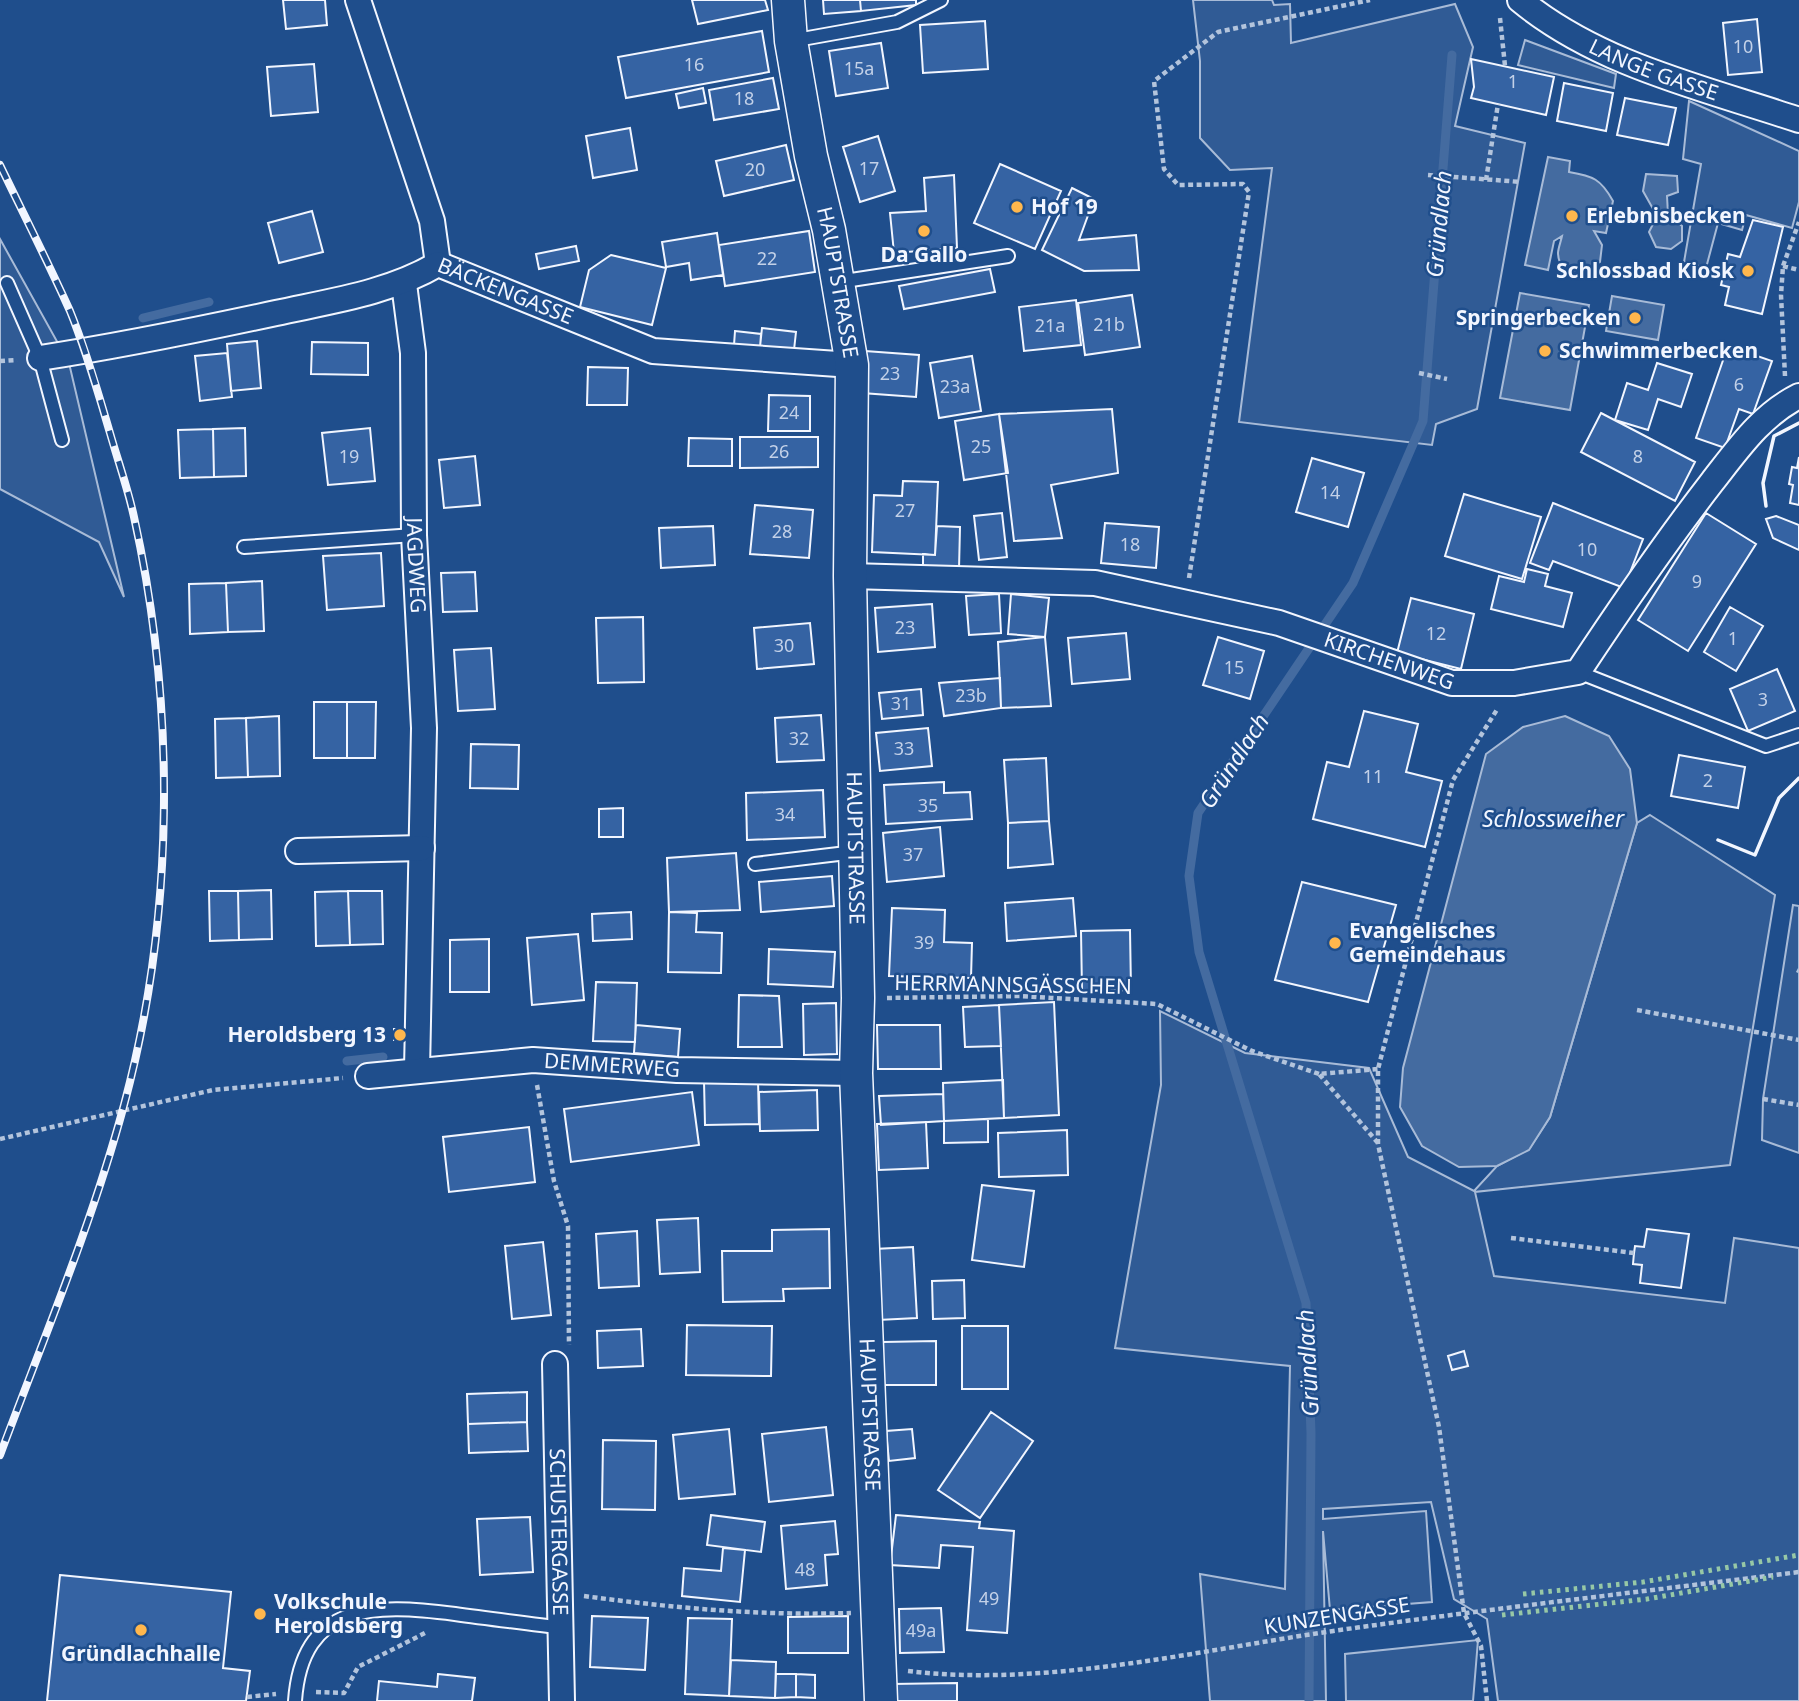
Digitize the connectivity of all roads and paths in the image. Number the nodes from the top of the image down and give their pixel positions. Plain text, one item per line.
1 (358, 0) edge
2 (788, 0) edge
3 (941, 0) edge
4 (1370, 0) edge
5 (1510, 7) edge
6 (791, 41) junction
7 (1505, 66) dead end
8 (1499, 104) dead end
9 (1799, 120) edge
10 (1428, 175) dead end
11 (1486, 180) junction
12 (1521, 182) dead end
13 (1799, 222) edge
14 (1008, 256) dead end
15 (438, 264) junction
16 (1783, 266) junction
17 (1799, 270) edge
18 (838, 282) junction
19 (7, 283) dead end
20 (404, 284) junction
21 (40, 358) junction
22 (852, 365) junction
23 (1784, 366) dead end
24 (1419, 373) dead end
25 (1447, 379) dead end
26 (1799, 396) edge
27 (62, 440) dead end
28 (414, 535) junction
29 (244, 547) dead end
30 (850, 576) junction
31 (1185, 603) junction
32 (1578, 672) junction
33 (1514, 683) junction
34 (1799, 735) edge
35 (422, 848) junction
36 (298, 852) dead end
37 (855, 852) junction
38 (755, 864) dead end
39 (858, 998) junction
40 (1637, 1010) dead end
41 (1799, 1040) edge
42 (533, 1060) junction
43 (1378, 1069) junction
44 (416, 1070) junction
45 (856, 1073) junction
46 (1320, 1074) junction
47 (368, 1076) joint
48 (1763, 1099) dead end
49 (1799, 1105) edge
50 (0, 1139) edge
51 (1378, 1144) junction
52 (1511, 1238) dead end
53 (1634, 1253) dead end
54 (555, 1364) joint
55 (1799, 1572) edge
56 (561, 1593) junction
57 (876, 1611) junction
58 (1464, 1613) junction
59 (562, 1628) junction
60 (433, 1630) dead end
61 (880, 1668) junction
62 (296, 1696) edge
63 (247, 1697) dead end
64 (562, 1701) edge
65 (881, 1701) edge
66 (1487, 1701) edge

1 - 15 street
2 - 6 street, HAUPTSTRASSE
3 - 6 lane
4 - 31 path
5 - 7 path
5 - 9 street, LANGE GASSE
6 - 18 street, HAUPTSTRASSE
8 - 11 path
10 - 11 path
11 - 12 path
13 - 16 path
14 - 18 lane
15 - 20 street, BÄCKENGASSE
15 - 22 street, BÄCKENGASSE
16 - 17 path
16 - 23 path
18 - 22 street, HAUPTSTRASSE
19 - 21 lane
20 - 21 street, BÄCKENGASSE
20 - 28 street, JAGDWEG
21 - 27 lane
22 - 30 street, HAUPTSTRASSE
24 - 25 path
26 - 32 street
28 - 29 lane
28 - 35 street, JAGDWEG
30 - 31 street, KIRCHENWEG
30 - 37 street, HAUPTSTRASSE
31 - 33 street, KIRCHENWEG
32 - 33 street, KIRCHENWEG
32 - 34 lane
33 - 43 path
35 - 36 street
35 - 44 street, JAGDWEG
37 - 38 lane
37 - 39 street, HAUPTSTRASSE
39 - 45 street, HAUPTSTRASSE
39 - 46 path, HERRMANNSGÄSSCHEN
40 - 41 path
42 - 44 street, DEMMERWEG
42 - 45 street, DEMMERWEG
42 - 54 path
43 - 46 path
43 - 51 path
44 - 47 street, DEMMERWEG
45 - 57 street, HAUPTSTRASSE
46 - 51 path
47 - 50 path
48 - 49 path
51 - 58 path
52 - 53 path
54 - 56 street, SCHUSTERGASSE
55 - 58 path, KUNZENGASSE
56 - 57 path
56 - 59 street, SCHUSTERGASSE
57 - 61 street, HAUPTSTRASSE
58 - 61 path, KUNZENGASSE
58 - 66 path
59 - 62 lane
59 - 64 street, SCHUSTERGASSE
60 - 62 path
61 - 65 street, HAUPTSTRASSE
62 - 63 path

